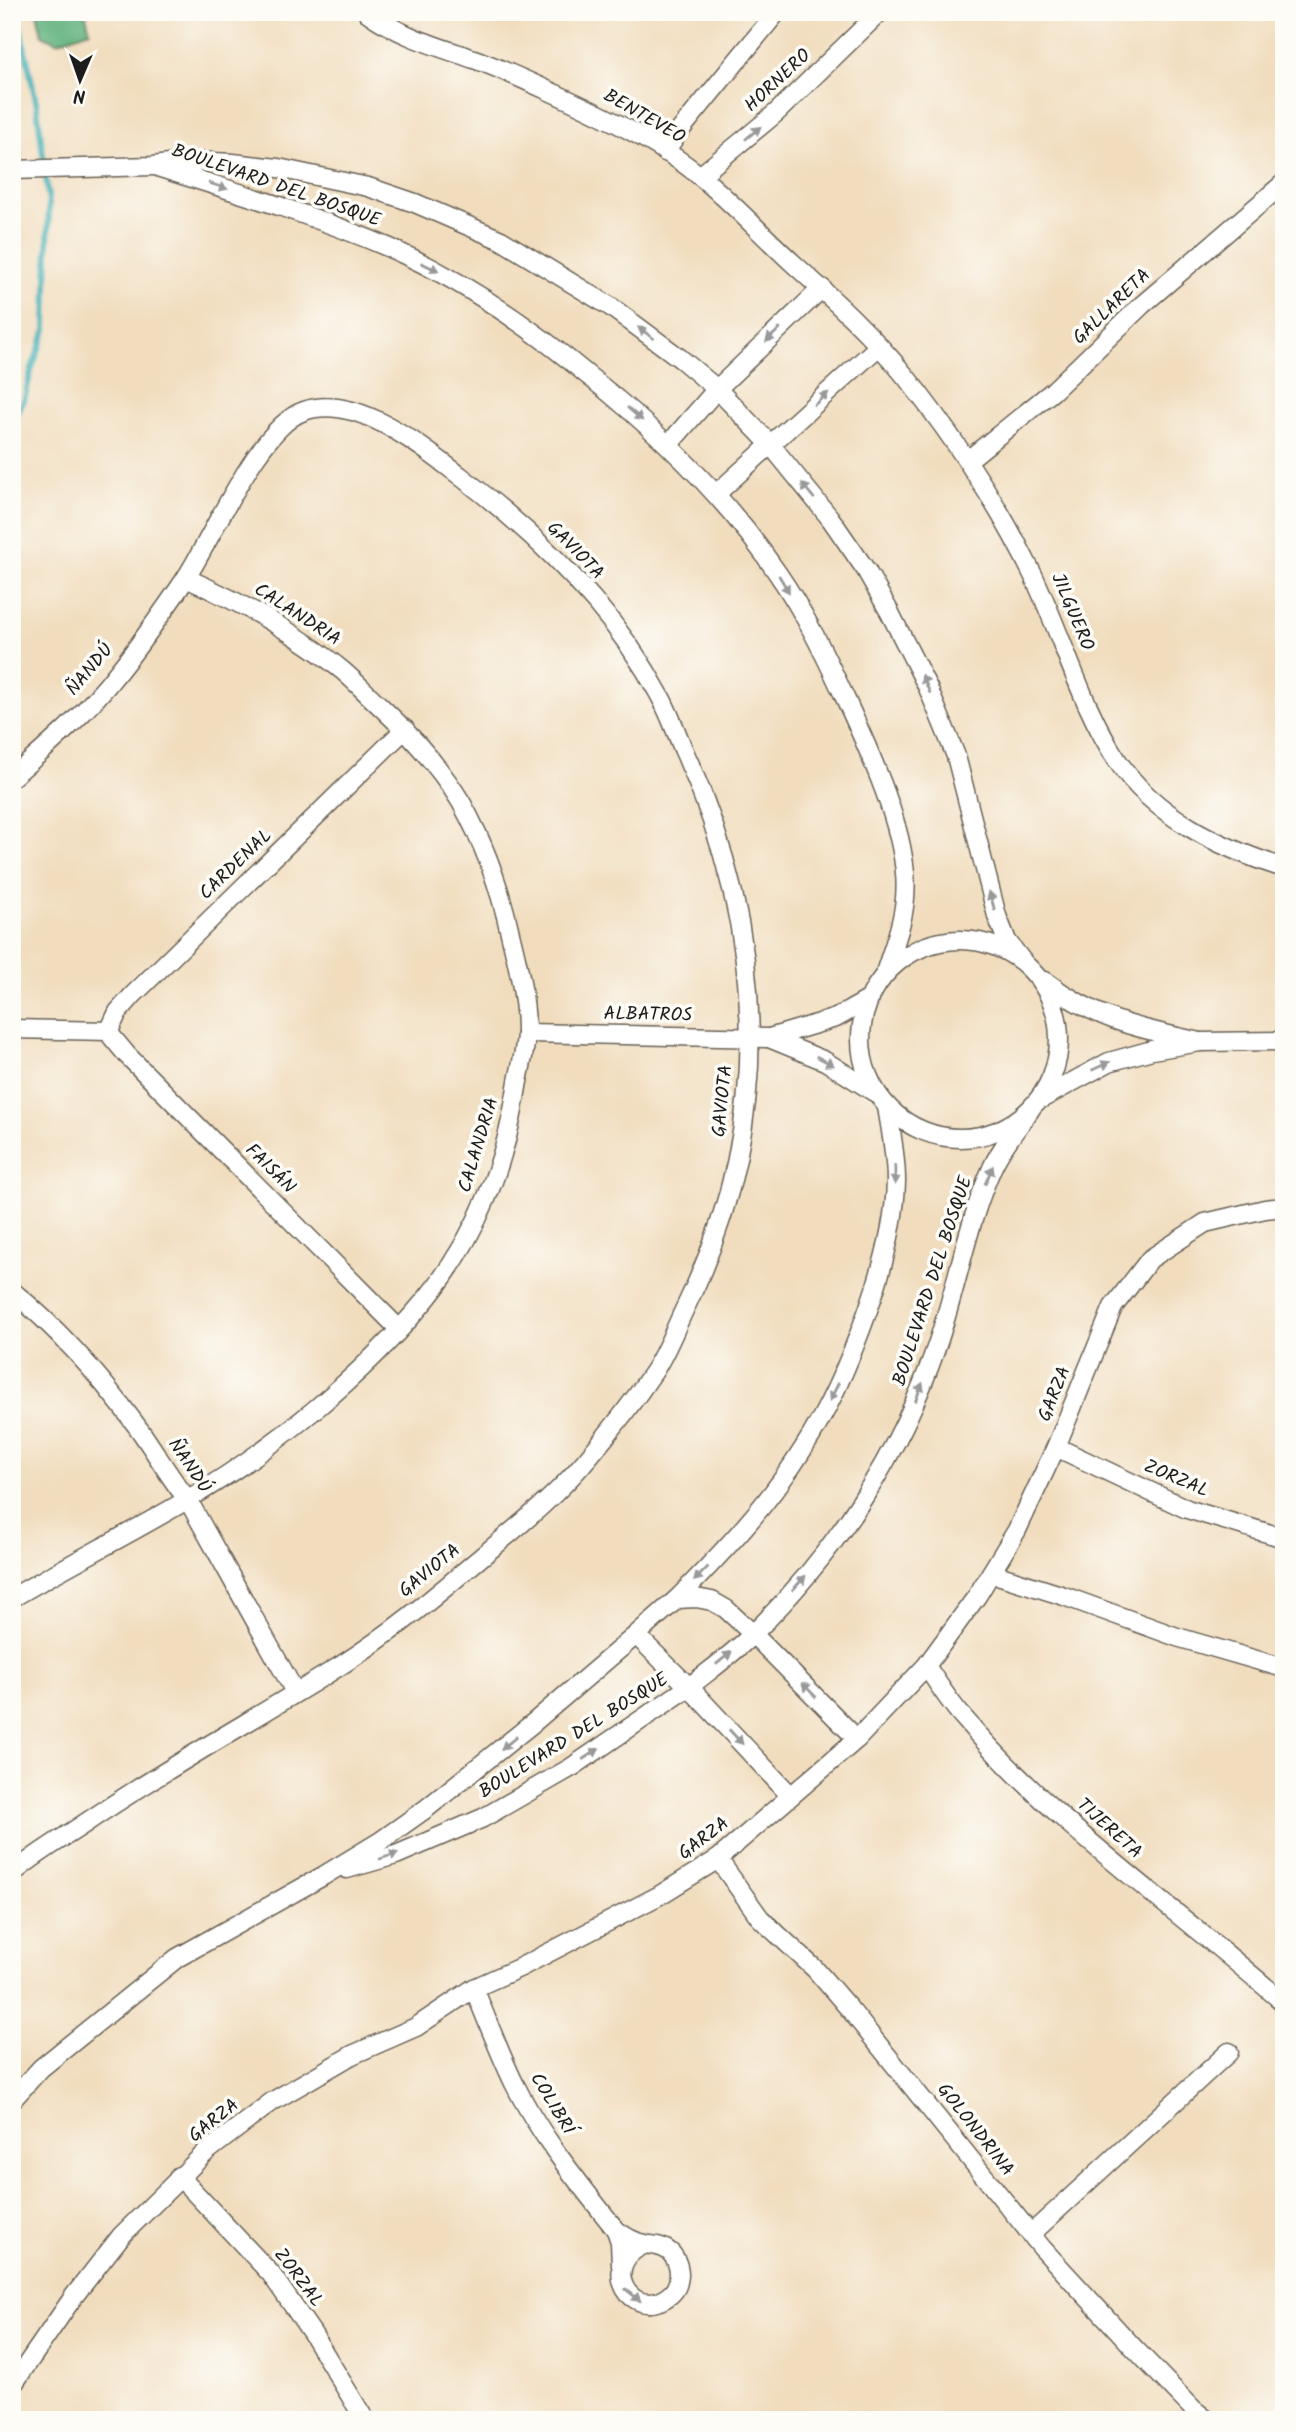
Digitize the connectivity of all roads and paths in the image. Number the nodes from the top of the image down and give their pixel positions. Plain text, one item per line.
1 (367, 12) edge
2 (776, 12) edge
3 (880, 12) edge
4 (665, 152) junction
5 (153, 166) junction
6 (12, 170) edge
7 (700, 176) junction
8 (1284, 183) edge
9 (822, 288) junction
10 (859, 323) joint
11 (879, 346) junction
12 (717, 389) junction
13 (669, 444) junction
14 (770, 444) junction
15 (968, 460) junction
16 (716, 494) junction
17 (186, 578) junction
18 (405, 729) junction
19 (12, 777) edge
20 (1284, 868) edge
21 (1028, 967) junction
22 (885, 973) junction
23 (868, 1000) junction
24 (12, 1029) edge
25 (526, 1033) junction
26 (110, 1034) junction
27 (750, 1038) junction
28 (769, 1038) junction
29 (1284, 1041) edge
30 (1200, 1042) junction
31 (881, 1100) junction
32 (1035, 1104) junction
33 (1284, 1207) edge
34 (12, 1291) edge
35 (399, 1329) junction
36 (1056, 1447) junction
37 (188, 1500) junction
38 (1284, 1538) edge
39 (991, 1573) junction
40 (12, 1598) edge
41 (677, 1598) junction
42 (753, 1634) junction
43 (636, 1635) junction
44 (926, 1665) junction
45 (1284, 1668) edge
46 (689, 1687) junction
47 (295, 1692) junction
48 (857, 1739) junction
49 (790, 1795) junction
50 (718, 1859) junction
51 (12, 1874) edge
52 (323, 1876) junction
53 (474, 1988) junction
54 (1283, 2001) edge
55 (1229, 2052) dead end
56 (12, 2100) edge
57 (179, 2176) junction
58 (616, 2230) junction
59 (1031, 2234) junction
60 (646, 2244) junction
61 (621, 2266) junction
62 (12, 2386) edge
63 (365, 2420) edge
64 (1207, 2420) edge

1 - 4 street, BENTEVEO
2 - 4 street, HORNERO
7 -> 3 street, HORNERO
4 - 7 street, BENTEVEO
5 - 6 street
12 -> 5 street, BOULEVARD DEL BOSQUE
5 -> 13 street, BOULEVARD DEL BOSQUE
7 - 9 street, BENTEVEO
8 - 15 street, GALLARETA
9 - 10 street, BENTEVEO
9 -> 12 street
10 - 11 street, JILGUERO
14 -> 11 street
11 - 15 street, JILGUERO
12 - 13 street
12 - 14 street, BOULEVARD DEL BOSQUE
13 - 16 street, BOULEVARD DEL BOSQUE
14 - 16 street
21 -> 14 street, BOULEVARD DEL BOSQUE
15 - 20 street, JILGUERO
16 -> 22 street, BOULEVARD DEL BOSQUE
17 - 18 street, CALANDRIA
17 - 19 street, ÑANDÚ
17 - 27 street, GAVIOTA
18 - 25 street, CALANDRIA
18 - 26 street, CARDENAL
21 - 22 street
21 - 30 street
21 - 32 street
22 - 23 street
23 - 28 street
23 - 31 street
24 - 26 street
25 - 27 street, ALBATROS
25 - 35 street, CALANDRIA
26 - 35 street, FAISÁN
27 - 28 street, ALBATROS
27 - 47 street, GAVIOTA
28 -> 31 street
29 - 30 street
32 -> 30 street
31 - 32 street
31 -> 41 street
42 -> 32 street, BOULEVARD DEL BOSQUE
33 - 36 street, GARZA
34 - 37 street, ÑANDÚ
35 - 37 street, CALANDRIA
36 - 38 street, ZORZAL
36 - 39 street, GARZA
37 - 40 street, CALANDRIA
37 - 47 street, ÑANDÚ
39 - 44 street, GARZA
39 - 45 street
41 - 42 street
41 - 43 street, BOULEVARD DEL BOSQUE
46 -> 42 street, BOULEVARD DEL BOSQUE
48 -> 42 street
43 - 46 street
43 -> 52 street, BOULEVARD DEL BOSQUE
44 - 48 street, GARZA
44 - 54 street, TIJERETA
46 -> 49 street
52 -> 46 street, BOULEVARD DEL BOSQUE
47 - 51 street, GAVIOTA
48 - 49 street, GARZA
49 - 50 street, GARZA
50 - 53 street, GARZA
50 - 59 street, GOLONDRINA
52 - 56 street, BOULEVARD DEL BOSQUE
53 - 57 street, GARZA
53 - 58 street, COLIBRÍ
55 - 59 street
57 - 62 street, GARZA
57 - 63 street, ZORZAL
58 - 60 street
58 - 61 street
59 - 64 street, GOLONDRINA
60 - 61 street
61 -> 60 street

